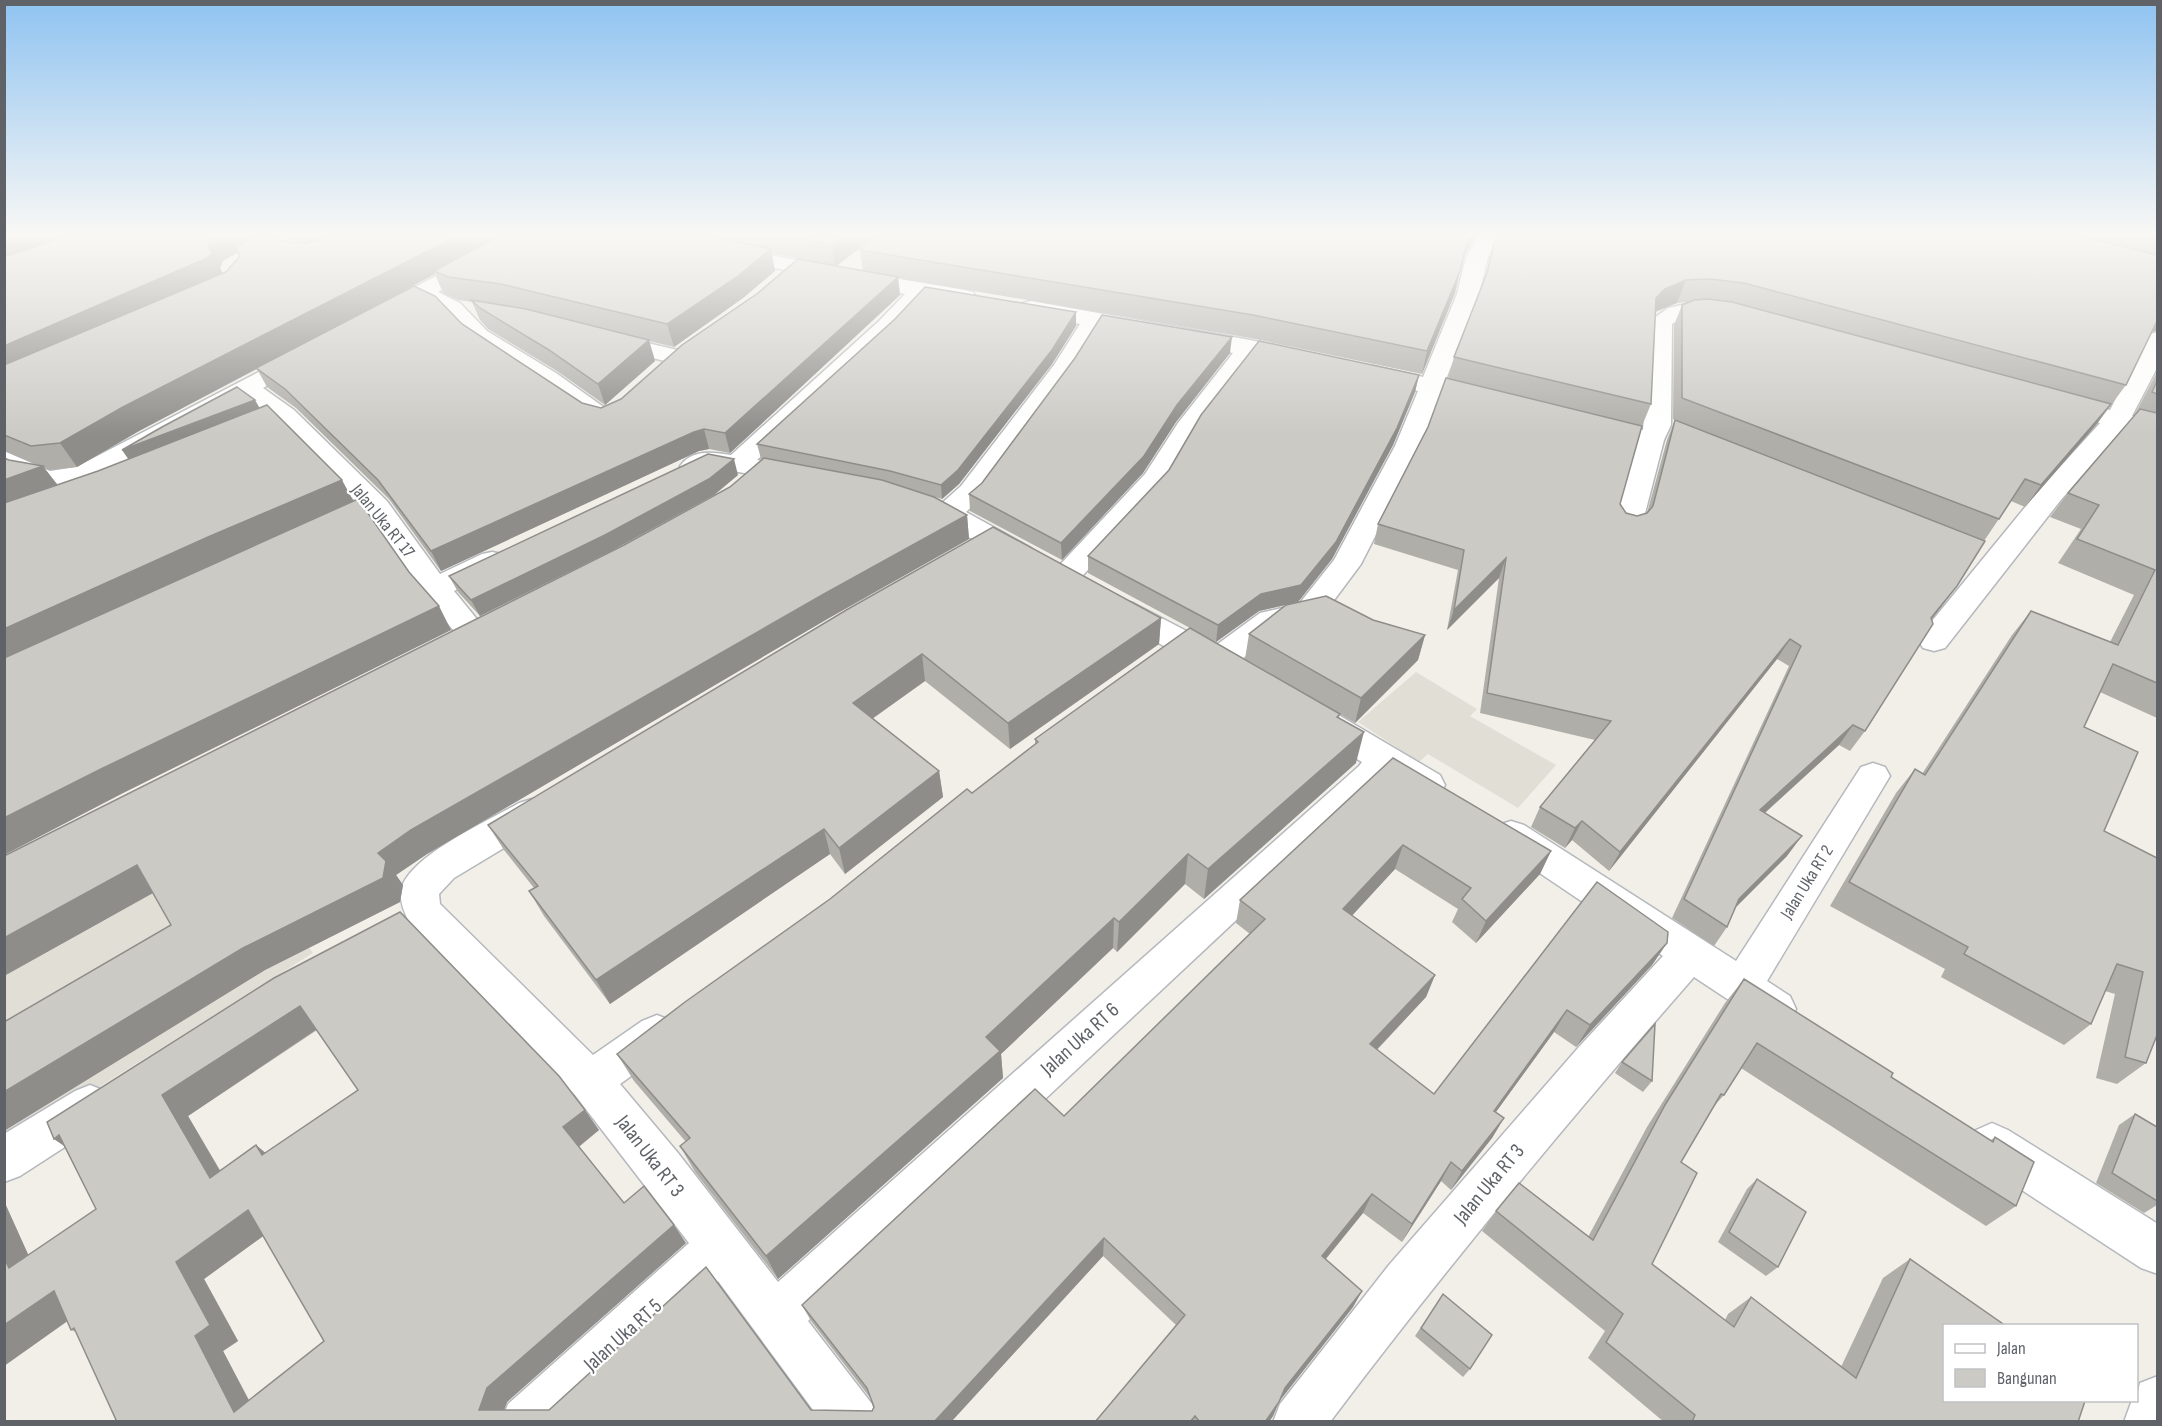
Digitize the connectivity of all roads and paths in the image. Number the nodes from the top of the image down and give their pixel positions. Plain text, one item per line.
1 (405, 302) edge
2 (439, 302) edge
3 (910, 302) edge
4 (987, 302) edge
5 (1464, 302) edge
6 (452, 308) junction
7 (488, 309) edge
8 (1095, 319) junction
9 (1748, 319) edge
10 (362, 324) edge
11 (591, 337) edge
12 (2157, 339) edge
13 (699, 343) edge
14 (323, 345) edge
15 (1250, 347) junction
16 (678, 357) junction
17 (657, 376) edge
18 (1432, 386) junction
19 (248, 387) junction
20 (634, 397) edge
21 (2037, 397) edge
22 (1509, 404) edge
23 (285, 416) junction
24 (1575, 420) edge
25 (2117, 420) junction
26 (254, 428) edge
27 (2157, 432) edge
28 (1663, 433) junction
29 (4, 459) edge
30 (138, 474) edge
31 (670, 477) edge
32 (738, 477) junction
33 (823, 481) edge
34 (901, 499) edge
35 (61, 503) edge
36 (376, 507) junction
37 (948, 513) junction
38 (1628, 525) edge
39 (993, 540) junction
40 (300, 541) edge
41 (521, 547) edge
42 (963, 558) edge
43 (1064, 578) junction
44 (435, 588) junction
45 (471, 635) edge
46 (1934, 640) edge
47 (1217, 661) junction
48 (1248, 677) edge
49 (1297, 706) edge
50 (1383, 759) junction
51 (1873, 776) dead end
52 (555, 800) edge
53 (1689, 955) junction
54 (1742, 987) junction
55 (683, 1015) edge
56 (1802, 1025) edge
57 (590, 1081) junction
58 (123, 1085) edge
59 (1961, 1125) edge
60 (4, 1161) edge
61 (719, 1248) junction
62 (2157, 1251) edge
63 (775, 1319) junction
64 (2157, 1401) edge
65 (526, 1422) edge
66 (854, 1422) edge
67 (1298, 1422) edge
68 (2149, 1422) edge

1 - 10 street
2 - 6 street
3 - 32 street
4 - 8 street
5 - 18 street
6 - 7 street
6 - 20 street
8 - 15 street
8 - 37 street
9 - 28 street
11 - 16 street
12 - 25 street
13 - 16 street
14 - 19 street
15 - 18 street
15 - 43 street
16 - 17 street
18 - 22 street
18 - 47 street
19 - 23 street, Jalan Uka RT 17
19 - 29 street
21 - 25 street
23 - 26 street
23 - 36 street, Jalan Uka RT 17
24 - 28 street
25 - 27 street
25 - 46 street
28 - 38 street
30 - 35 street
31 - 32 street
32 - 33 street
34 - 37 street
36 - 40 street
36 - 44 street, Jalan Uka RT 17
37 - 39 street
39 - 42 street
39 - 43 street
41 - 44 street
43 - 47 street
44 - 45 street, Jalan Uka RT 17
47 - 48 street
49 - 50 street
50 - 53 street
50 - 63 street, Jalan Uka RT 6
51 - 54 street, Jalan Uka RT 2
52 - 57 street, Jalan Uka RT 3
53 - 54 street
53 - 67 street, Jalan Uka RT 3
54 - 56 street
55 - 57 street
57 - 61 street, Jalan Uka RT 3
58 - 60 street
59 - 62 street
61 - 63 street, Jalan Uka RT 3
61 - 65 street, Jalan Uka RT 5
63 - 66 street, Jalan Uka RT 3
64 - 68 street

